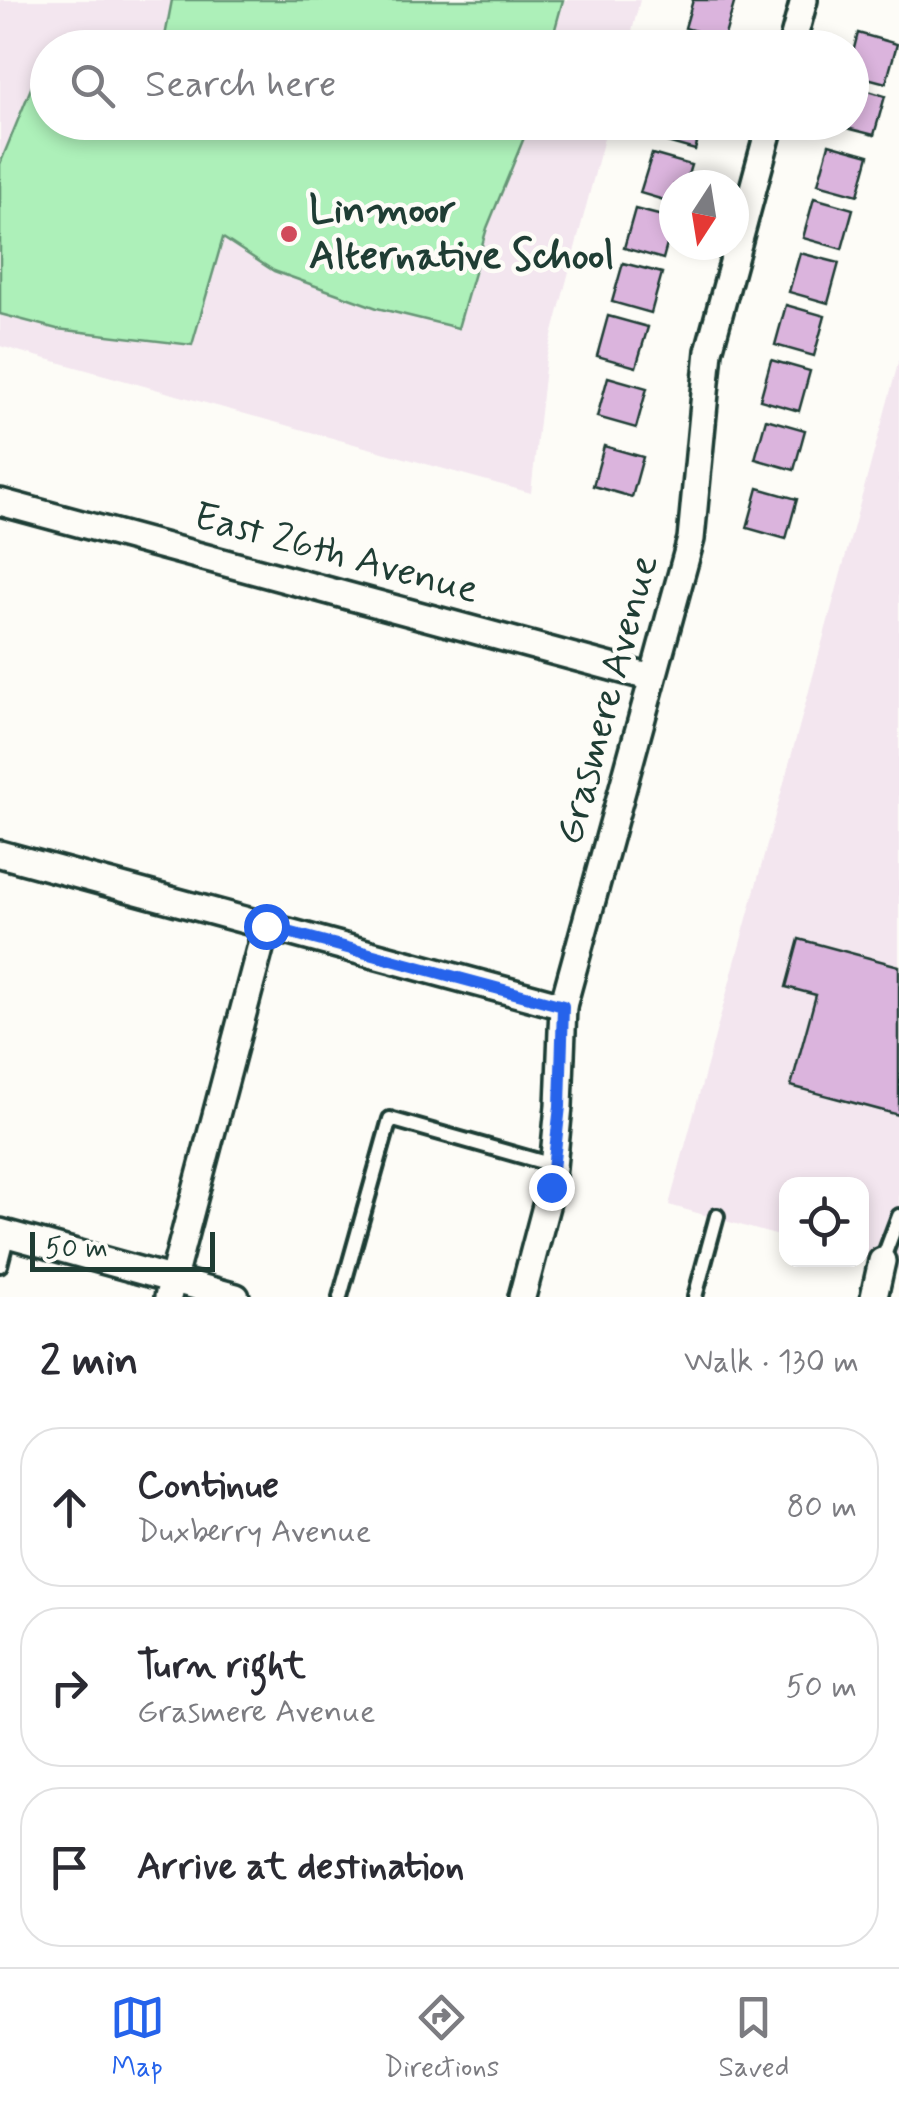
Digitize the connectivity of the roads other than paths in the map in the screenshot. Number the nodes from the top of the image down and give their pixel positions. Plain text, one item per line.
1 (804, 0) edge
2 (796, 30) edge
3 (766, 140) edge
4 (0, 502) edge
5 (652, 678) junction
6 (0, 854) edge
7 (266, 926) junction
8 (563, 1006) junction
9 (554, 1165) junction
10 (717, 1216) dead end
11 (899, 1216) edge
12 (4, 1233) edge
13 (882, 1261) joint
14 (0, 1265) edge
15 (171, 1288) edge
16 (236, 1297) edge
17 (340, 1297) edge
18 (522, 1297) edge
19 (695, 1297) edge
20 (874, 1297) edge

1 - 2 street
3 - 5 street, Grasmere Avenue
4 - 5 street, East 26th Avenue
5 - 8 street, Grasmere Avenue
6 - 7 street
7 - 8 street
7 - 15 street
8 - 9 street, Grasmere Avenue
9 - 17 lane
9 - 18 street, Grasmere Avenue
10 - 19 lane
11 - 13 lane
12 - 14 lane
12 - 15 street
13 - 20 street
15 - 16 street

